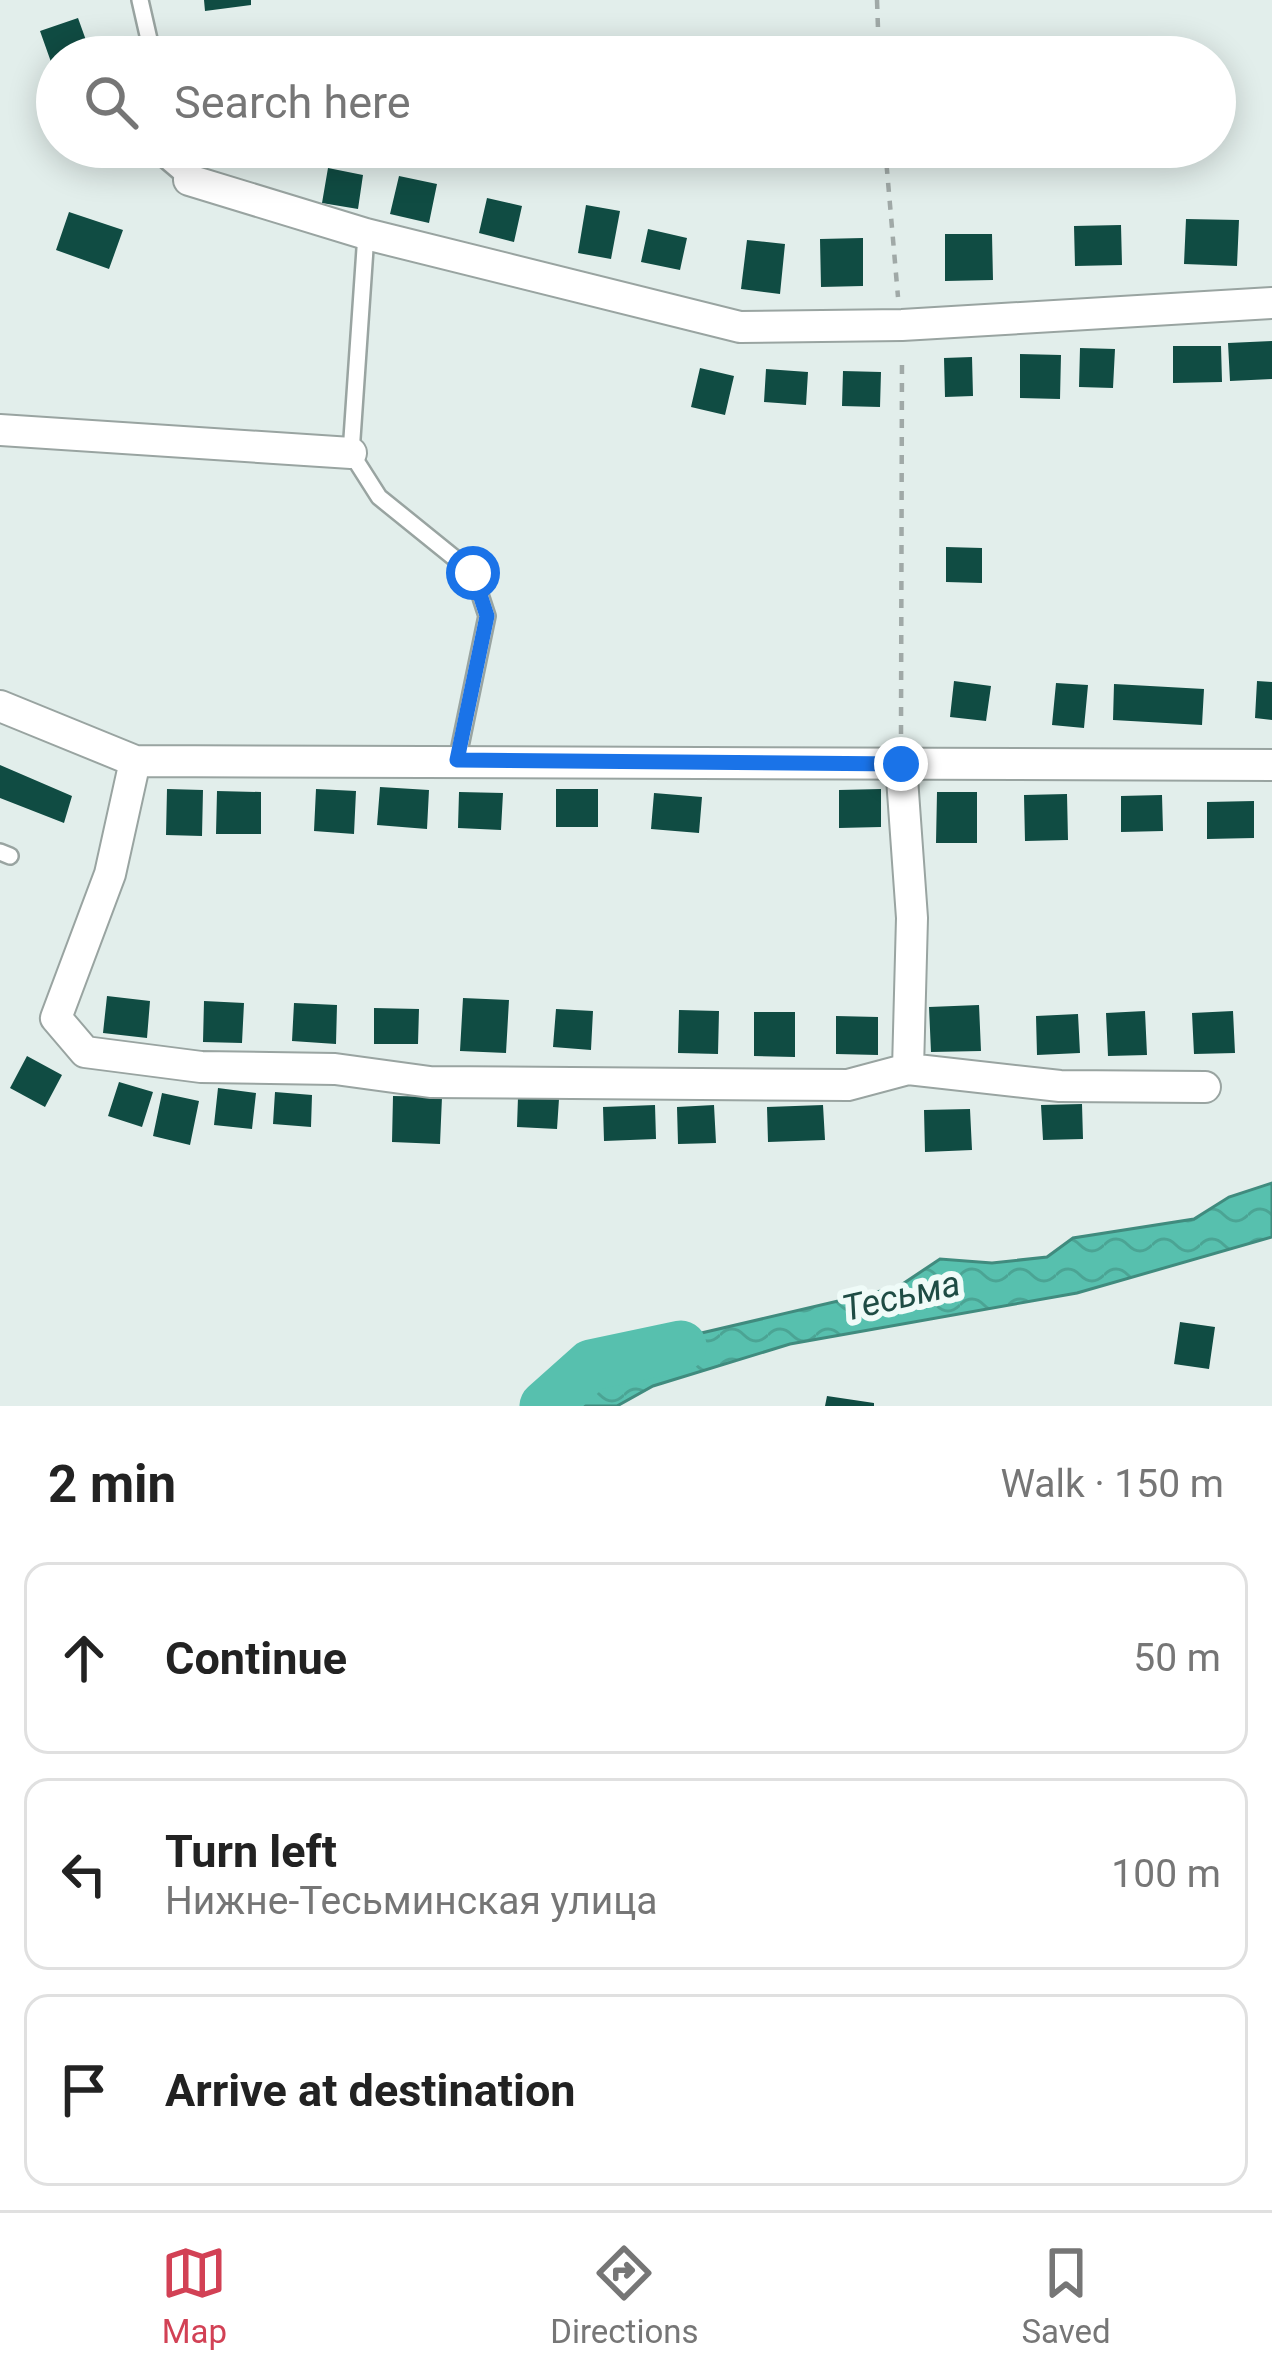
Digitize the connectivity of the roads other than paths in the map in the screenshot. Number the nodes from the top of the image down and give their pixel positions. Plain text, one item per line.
1 (140, 0) edge
2 (148, 36) edge
3 (175, 168) edge
4 (189, 180) joint
5 (366, 234) junction
6 (1272, 303) edge
7 (0, 430) edge
8 (351, 453) junction
9 (0, 706) edge
10 (457, 760) junction
11 (135, 761) junction
12 (901, 764) junction
13 (1272, 765) edge
14 (908, 1069) junction
15 (1205, 1087) dead end

1 - 2 lane
3 - 4 lane
4 - 5 street
5 - 6 street
5 - 8 lane
7 - 8 street
8 - 10 lane
9 - 11 street
10 - 11 street
10 - 12 street
11 - 14 street
12 - 13 street
12 - 14 street
14 - 15 street

